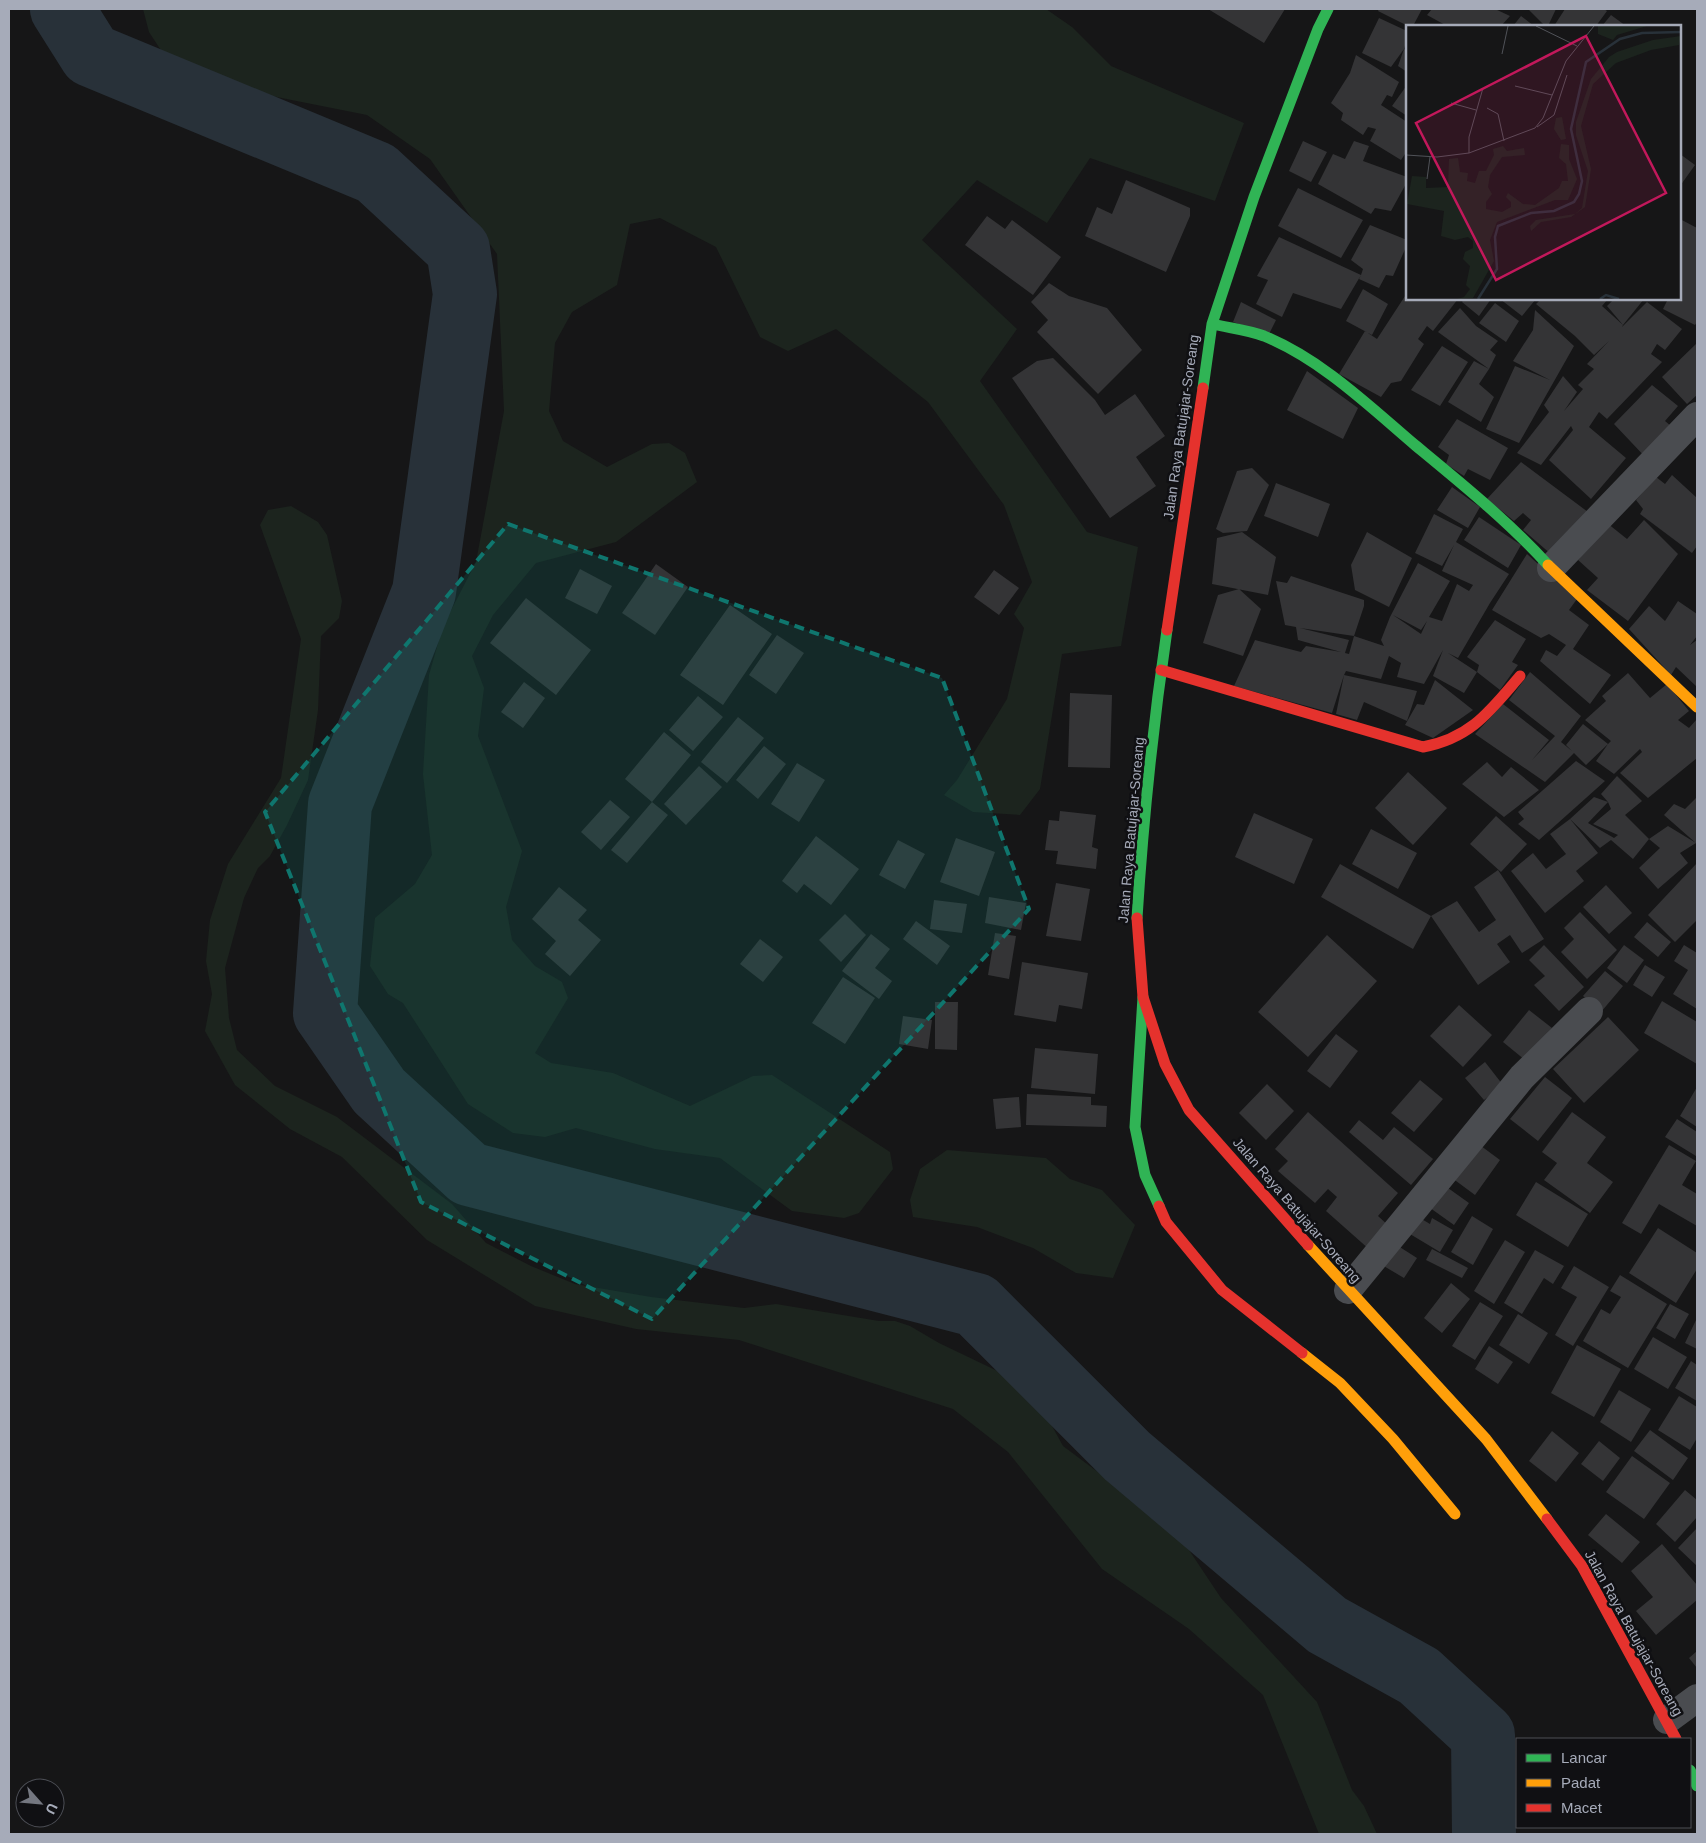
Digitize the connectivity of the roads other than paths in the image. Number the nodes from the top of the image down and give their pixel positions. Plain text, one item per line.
1 (1328, 9) edge
2 (1212, 324) junction
3 (1697, 416) edge
4 (1551, 568) junction
5 (1160, 670) junction
6 (1520, 676) dead end
7 (1697, 707) edge
8 (1143, 997) junction
9 (1589, 1011) dead end
10 (1348, 1290) junction
11 (1455, 1514) dead end
12 (1697, 1698) edge
13 (1671, 1730) edge
14 (1691, 1772) edge
15 (1697, 1786) edge

1 - 2 main road, Jalan Raya Batujajar-Soreang
2 - 4 main road
2 - 5 main road, Jalan Raya Batujajar-Soreang
3 - 4 street
4 - 7 main road
5 - 6 main road
5 - 8 main road, Jalan Raya Batujajar-Soreang
8 - 10 main road, Jalan Raya Batujajar-Soreang
8 - 11 main road
9 - 10 street
10 - 13 main road, Jalan Raya Batujajar-Soreang
12 - 13 street
14 - 15 main road

